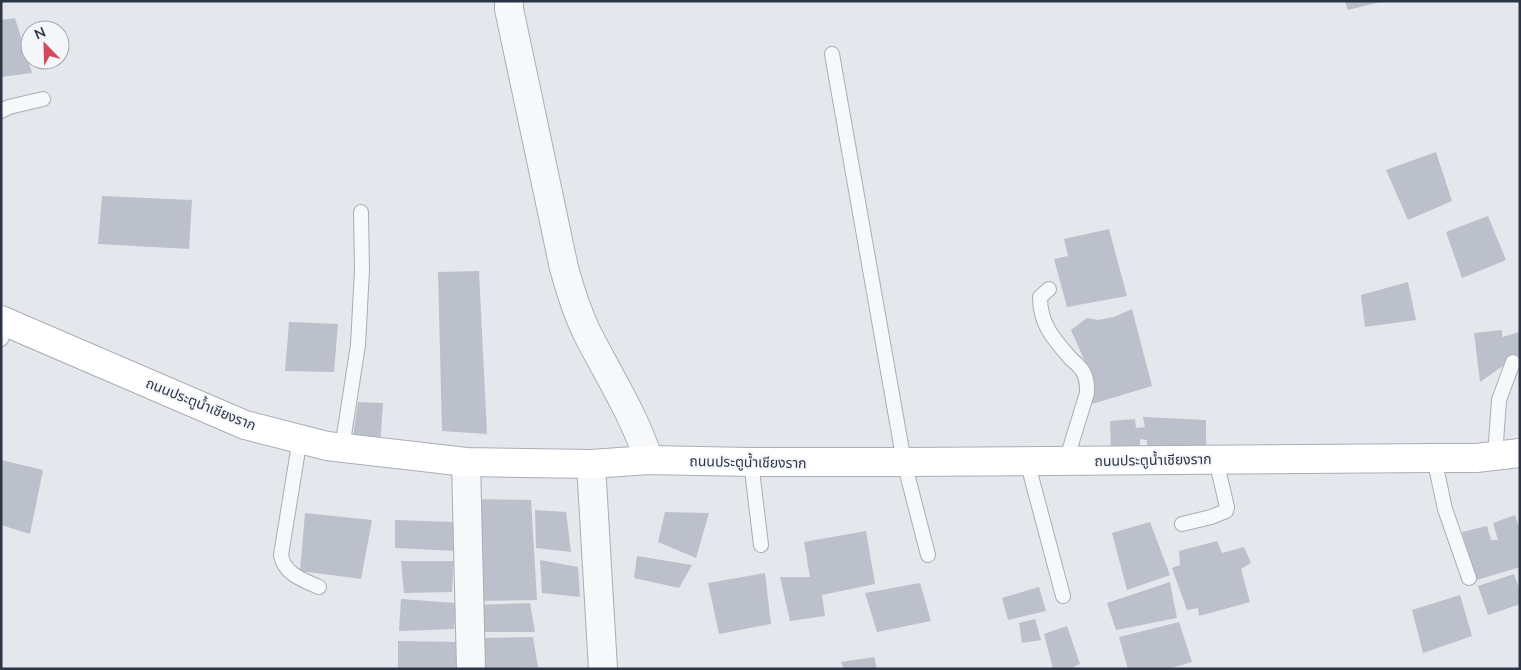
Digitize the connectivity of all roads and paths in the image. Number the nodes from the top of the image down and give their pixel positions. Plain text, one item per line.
1 (506, 4) edge
2 (832, 54) dead end
3 (43, 99) dead end
4 (1, 110) edge
5 (361, 212) dead end
6 (1049, 289) dead end
7 (4, 327) edge
8 (1512, 362) dead end
9 (300, 438) junction
10 (342, 448) junction
11 (1507, 454) edge
12 (1434, 458) junction
13 (649, 460) junction
14 (1216, 460) junction
15 (1027, 461) junction
16 (1066, 461) junction
17 (466, 462) junction
18 (751, 462) junction
19 (904, 462) junction
20 (591, 464) junction
21 (1182, 524) dead end
22 (761, 545) dead end
23 (928, 555) dead end
24 (1469, 578) dead end
25 (319, 587) dead end
26 (1063, 596) dead end
27 (471, 669) edge
28 (603, 669) edge

1 - 13 street
2 - 19 lane
3 - 4 lane
5 - 10 lane
6 - 16 lane
7 - 9 street, ถนนประตูน้ำเชียงราก
8 - 11 lane
9 - 10 street, ถนนประตูน้ำเชียงราก
9 - 25 lane
10 - 17 street, ถนนประตูน้ำเชียงราก
11 - 12 street, ถนนประตูน้ำเชียงราก
12 - 14 street, ถนนประตูน้ำเชียงราก
12 - 24 lane
13 - 18 street, ถนนประตูน้ำเชียงราก
13 - 20 street, ถนนประตูน้ำเชียงราก
14 - 16 street, ถนนประตูน้ำเชียงราก
14 - 21 lane
15 - 16 street, ถนนประตูน้ำเชียงราก
15 - 19 street, ถนนประตูน้ำเชียงราก
15 - 26 lane
17 - 20 street, ถนนประตูน้ำเชียงราก
17 - 27 street
18 - 19 street, ถนนประตูน้ำเชียงราก
18 - 22 lane
19 - 23 lane
20 - 28 street

